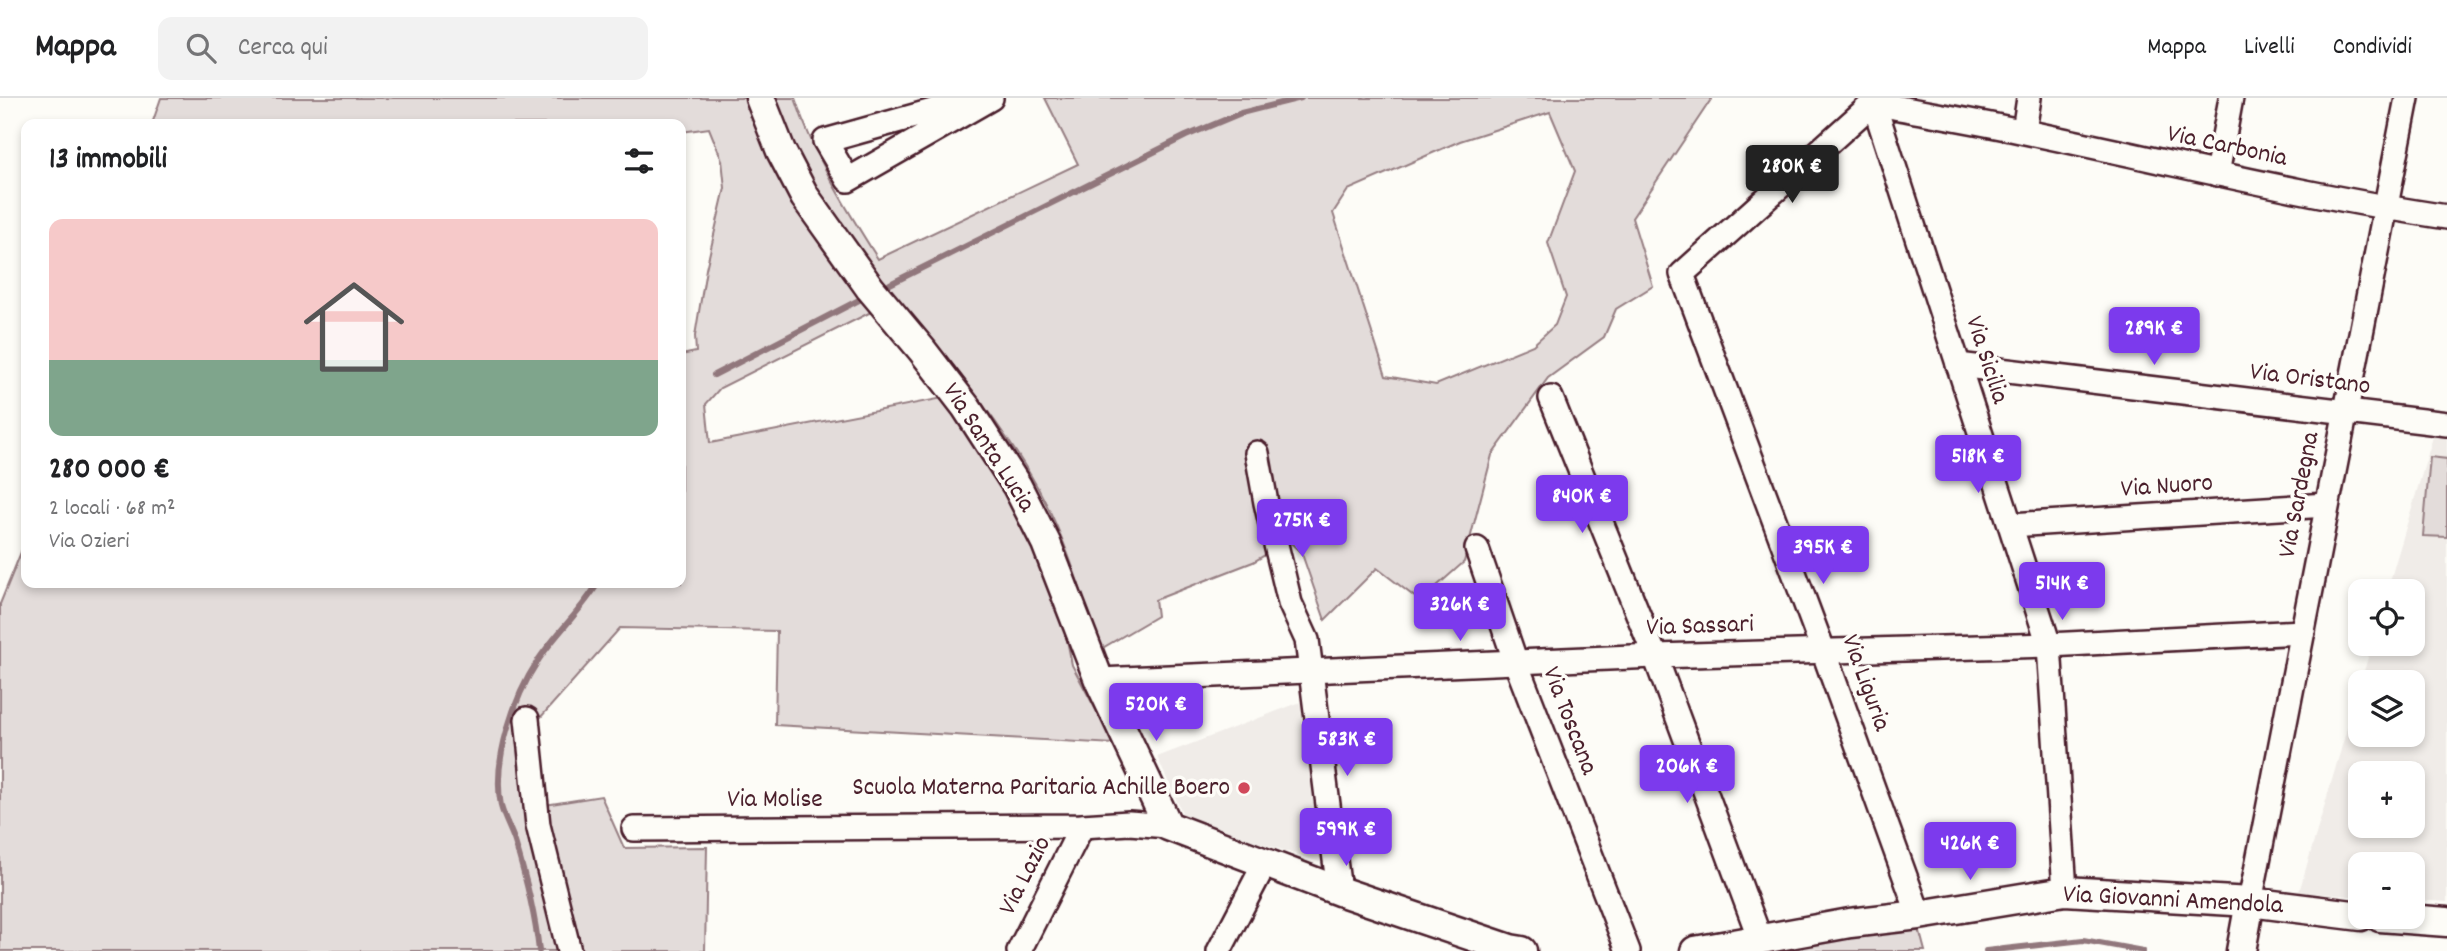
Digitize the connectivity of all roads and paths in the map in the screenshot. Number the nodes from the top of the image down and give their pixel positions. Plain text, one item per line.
1 (760, 98) edge
2 (979, 98) edge
3 (991, 98) edge
4 (2029, 98) edge
5 (2231, 98) edge
6 (2407, 98) edge
7 (1873, 101) edge
8 (2024, 131) junction
9 (2217, 174) junction
10 (2385, 208) junction
11 (2447, 217) edge
12 (1958, 365) junction
13 (1551, 398) dead end
14 (2344, 412) junction
15 (2447, 424) edge
16 (1257, 453) dead end
17 (2327, 505) junction
18 (2011, 526) junction
19 (1477, 549) dead end
20 (2303, 632) junction
21 (2049, 645) junction
22 (1823, 650) junction
23 (1654, 656) junction
24 (1516, 663) junction
25 (1313, 670) junction
26 (1099, 680) junction
27 (527, 719) dead end
28 (1082, 826) junction
29 (1168, 826) junction
30 (634, 829) dead end
31 (1265, 863) junction
32 (1339, 891) junction
33 (2065, 891) junction
34 (2250, 902) junction
35 (2348, 914) edge
36 (1919, 915) junction
37 (2425, 920) edge
38 (2447, 922) edge
39 (1760, 939) junction
40 (1515, 950) edge
41 (569, 951) edge
42 (1019, 951) edge
43 (1219, 951) edge
44 (1628, 951) edge
45 (1695, 951) edge
46 (2241, 951) edge

1 - 26 street, Via Santa Lucia
2 - 3 street
4 - 8 street
5 - 9 street
6 - 10 street, Via Sardegna
7 - 8 street, Via Carbonia
7 - 12 street, Via Sicilia
7 - 22 street, Via Liguria
8 - 9 street, Via Carbonia
9 - 10 street, Via Carbonia
10 - 11 street, Via Carbonia
10 - 14 street, Via Sardegna
12 - 14 street, Via Oristano
12 - 18 street, Via Sicilia
13 - 23 street
14 - 15 street, Via Oristano
14 - 17 street, Via Sardegna
16 - 25 street
17 - 18 street, Via Nuoro
17 - 20 street, Via Sardegna
18 - 21 street, Via Sicilia
19 - 24 street, Via Toscana
20 - 21 street, Via Sassari
20 - 34 street, Via Sardegna
21 - 22 street, Via Sassari
21 - 33 street, Via Sicilia
22 - 23 street, Via Sassari
22 - 36 street, Via Liguria
23 - 24 street, Via Sassari
23 - 39 street
24 - 25 street, Via Sassari
24 - 44 street, Via Toscana
25 - 26 street, Via Sassari
25 - 32 street
26 - 29 street, Via Santa Lucia
27 - 41 street
28 - 29 street, Via Molise
28 - 30 street, Via Molise
28 - 42 street, Via Lazio
29 - 31 street
31 - 32 street
31 - 43 street
32 - 40 street
33 - 34 street, Via Giovanni Amendola
33 - 36 street, Via Giovanni Amendola
34 - 35 street, Via Giovanni Amendola
34 - 46 street
36 - 39 street, Via Giovanni Amendola
37 - 38 street
39 - 45 street, Via Giovanni Amendola

